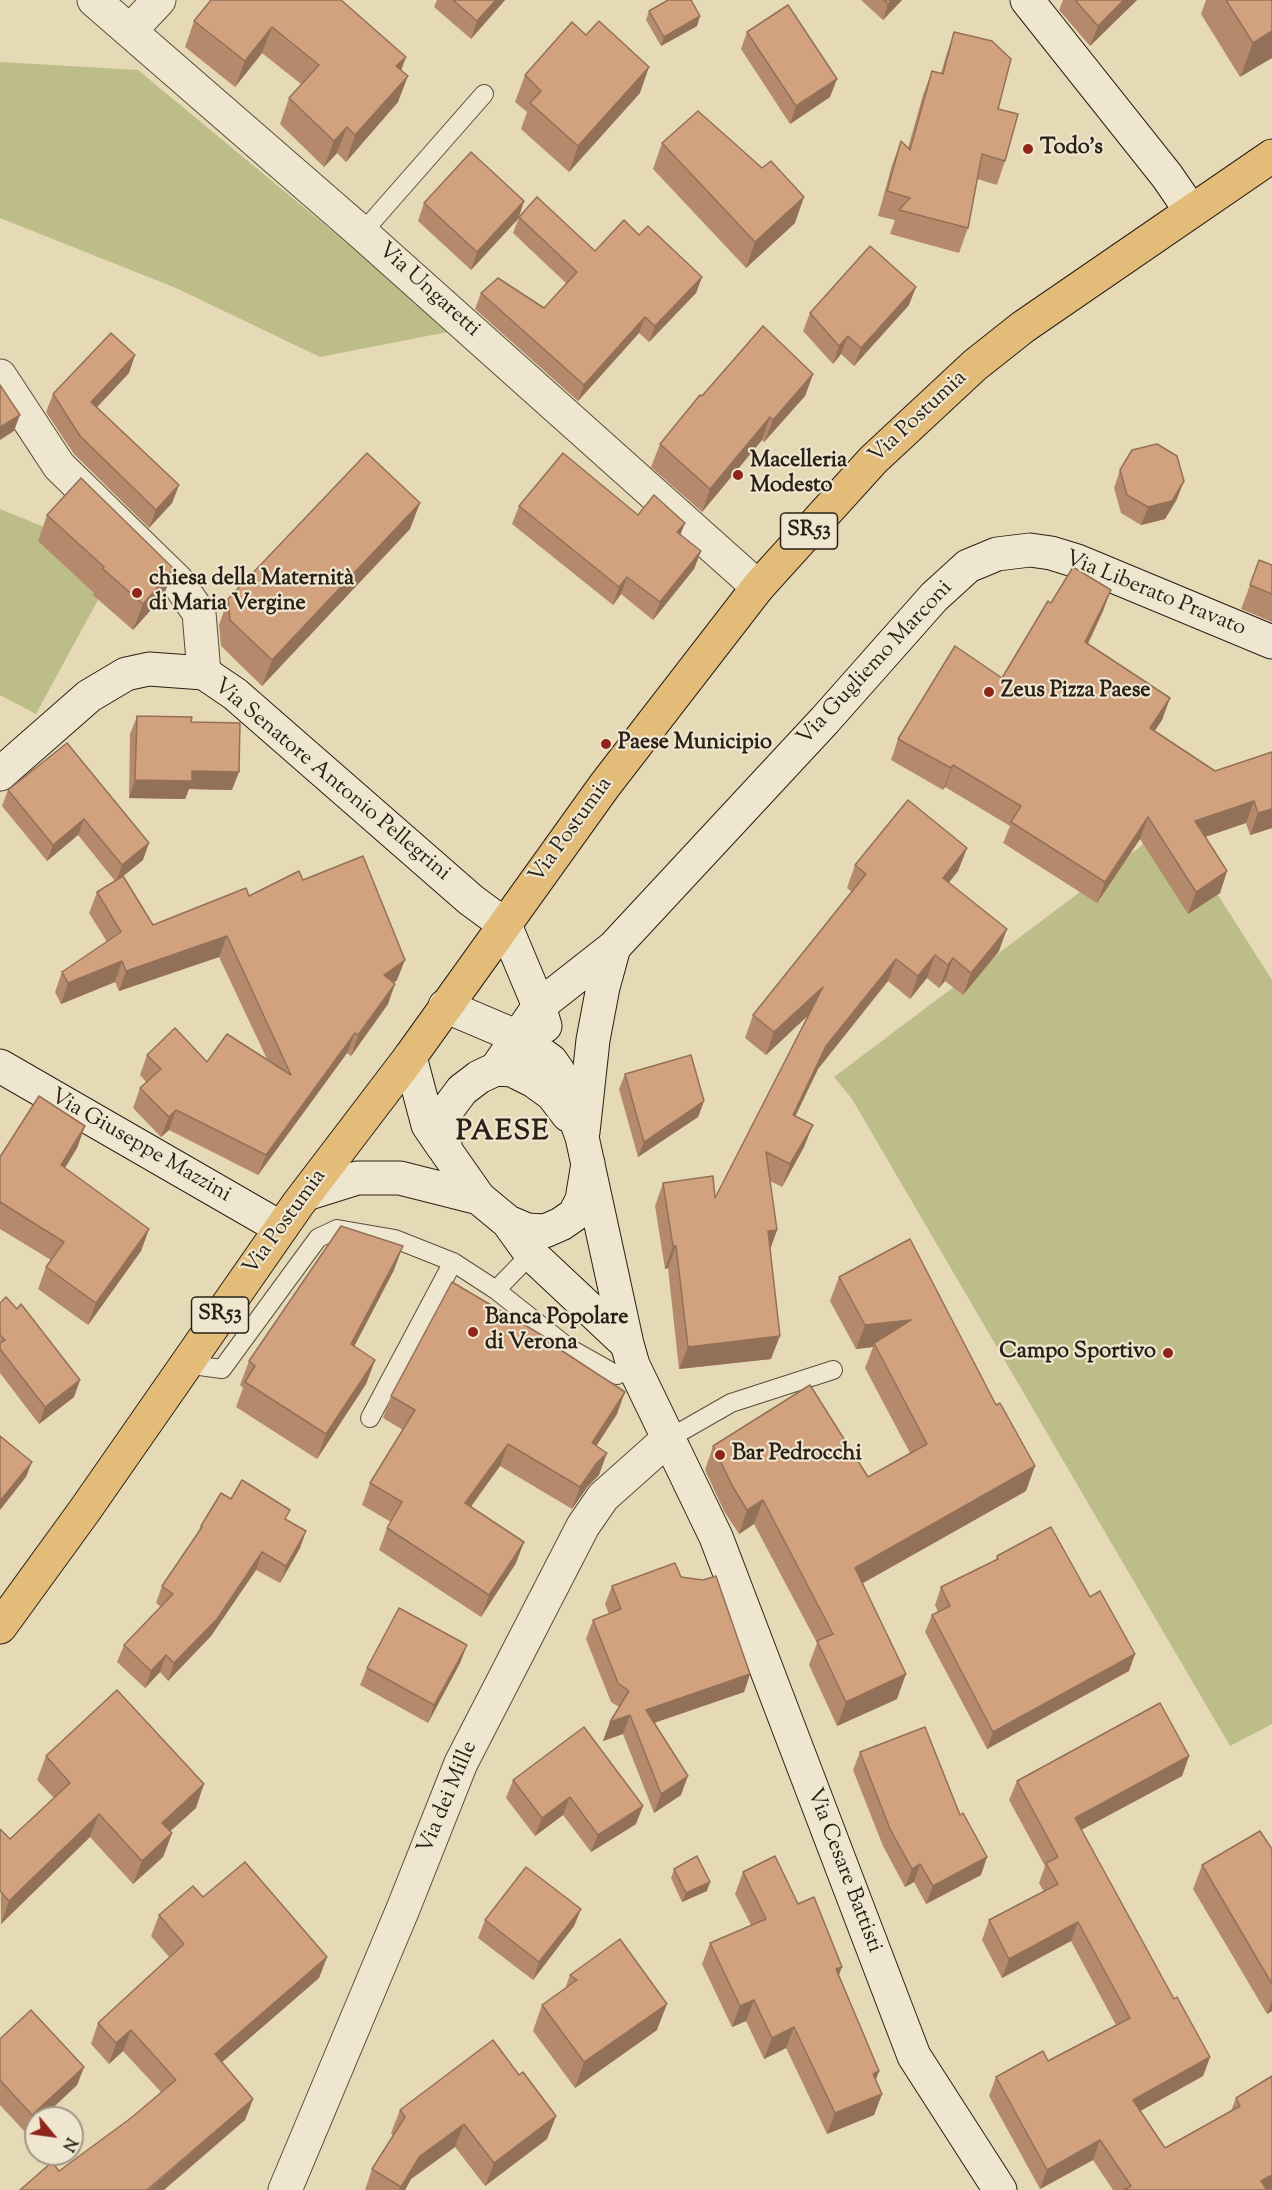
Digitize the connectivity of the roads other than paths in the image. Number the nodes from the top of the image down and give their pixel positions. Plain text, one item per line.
1 (94, 0) edge
2 (159, 0) edge
3 (1027, 0) edge
4 (130, 31) junction
5 (484, 94) dead end
6 (1272, 156) edge
7 (1191, 211) junction
8 (362, 232) junction
9 (0, 376) edge
10 (968, 566) joint
11 (758, 586) junction
12 (1272, 642) edge
13 (204, 673) junction
14 (0, 774) edge
15 (505, 925) junction
16 (614, 947) junction
17 (445, 1006) junction
18 (539, 1006) junction
19 (519, 1036) junction
20 (410, 1057) junction
21 (551, 1061) junction
22 (0, 1066) edge
23 (496, 1069) junction
24 (585, 1150) junction
25 (446, 1151) junction
26 (306, 1194) junction
27 (479, 1198) junction
28 (508, 1222) junction
29 (281, 1228) junction
30 (531, 1254) junction
31 (453, 1262) junction
32 (294, 1271) junction
33 (496, 1290) junction
34 (630, 1354) junction
35 (185, 1364) junction
36 (833, 1370) dead end
37 (370, 1418) dead end
38 (668, 1439) junction
39 (0, 1628) edge
40 (285, 2190) edge
41 (1000, 2190) edge

1 - 4 street, Via Ungaretti
2 - 4 street
3 - 7 street
4 - 8 street, Via Ungaretti
5 - 8 lane
6 - 7 main road, Via Postumia / SR53
7 - 11 main road, Via Postumia / SR53
8 - 11 street, Via Ungaretti
9 - 13 street
10 - 12 street, Via Liberato Pravato
10 - 16 street, Via Gugliemo Marconi
11 - 15 main road, Via Postumia / SR53
13 - 14 street, Via Senatore Antonio Pellegrini
13 - 15 street, Via Senatore Antonio Pellegrini
15 - 17 main road, Via Postumia / SR53
15 - 18 street
16 - 18 street, Via Gugliemo Marconi
16 - 24 street
17 - 19 street
17 - 20 main road, Via Postumia / SR53
18 - 19 street, Via Gugliemo Marconi
18 - 21 street
19 - 21 street
19 - 23 street, Via Gugliemo Marconi
20 - 25 street
20 - 26 main road, Via Postumia / SR53
21 - 24 street
22 - 29 street, Via Giuseppe Mazzini
23 - 24 street
23 - 25 street
24 - 28 street
24 - 34 street
25 - 27 street
26 - 27 street
26 - 29 main road, Via Postumia / SR53
27 - 28 street
28 - 30 street
29 - 32 lane
29 - 35 main road, Via Postumia / SR53
30 - 33 lane
30 - 34 street
31 - 32 lane
31 - 33 lane
31 - 37 lane
32 - 35 lane
33 - 34 lane
34 - 38 street, Via Cesare Battisti
35 - 39 main road, Via Postumia / SR53
36 - 38 lane
38 - 40 street, Via dei Mille
38 - 41 street, Via Cesare Battisti

